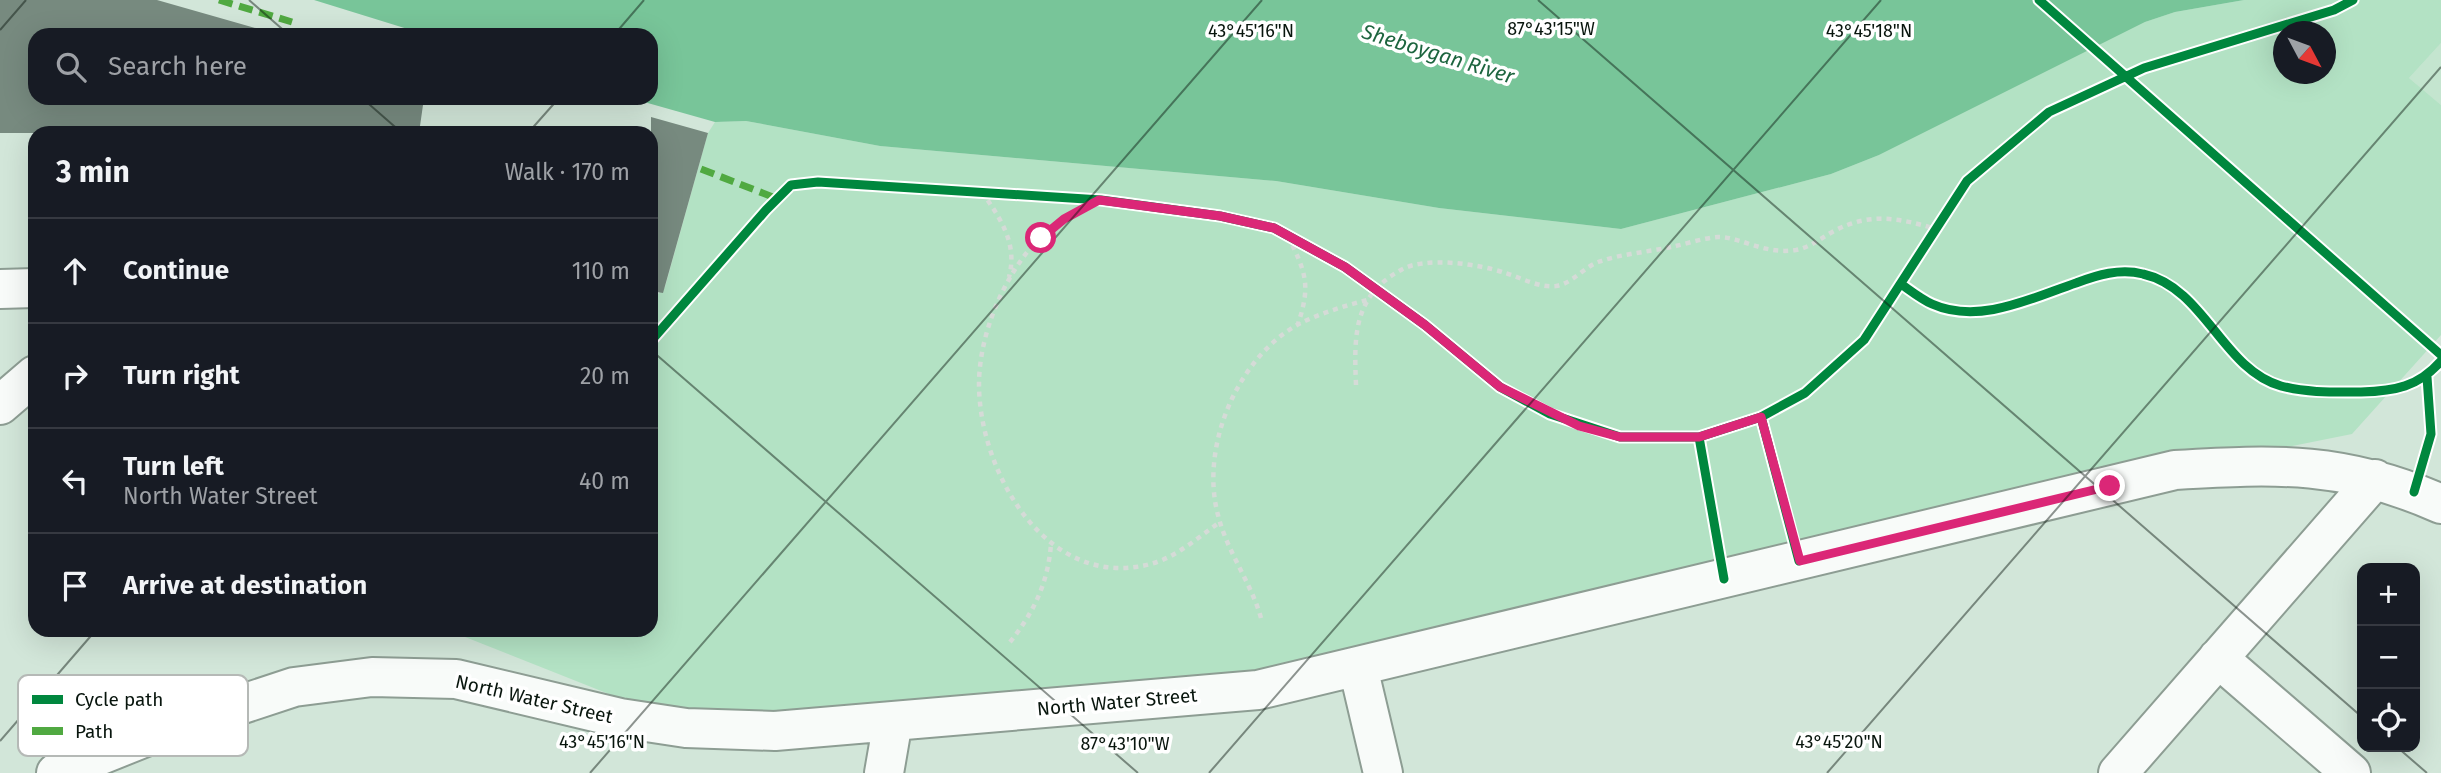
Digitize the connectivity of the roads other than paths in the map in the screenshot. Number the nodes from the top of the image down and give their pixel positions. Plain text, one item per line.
1 (0, 289) edge
2 (28, 289) edge
3 (28, 381) edge
4 (0, 405) edge
5 (2375, 479) junction
6 (2441, 504) edge
7 (2218, 658) junction
8 (1357, 667) junction
9 (248, 702) edge
10 (893, 721) junction
11 (98, 756) edge
12 (56, 773) edge
13 (884, 773) edge
14 (1383, 773) edge
15 (2118, 773) edge
16 (2351, 773) edge

1 - 2 street
3 - 4 street
5 - 6 street, North Water Street
5 - 7 street
5 - 8 street, North Water Street
7 - 15 street
7 - 16 street
8 - 10 street, North Water Street
8 - 14 street
9 - 10 street, North Water Street
10 - 13 street
11 - 12 street, North Water Street

